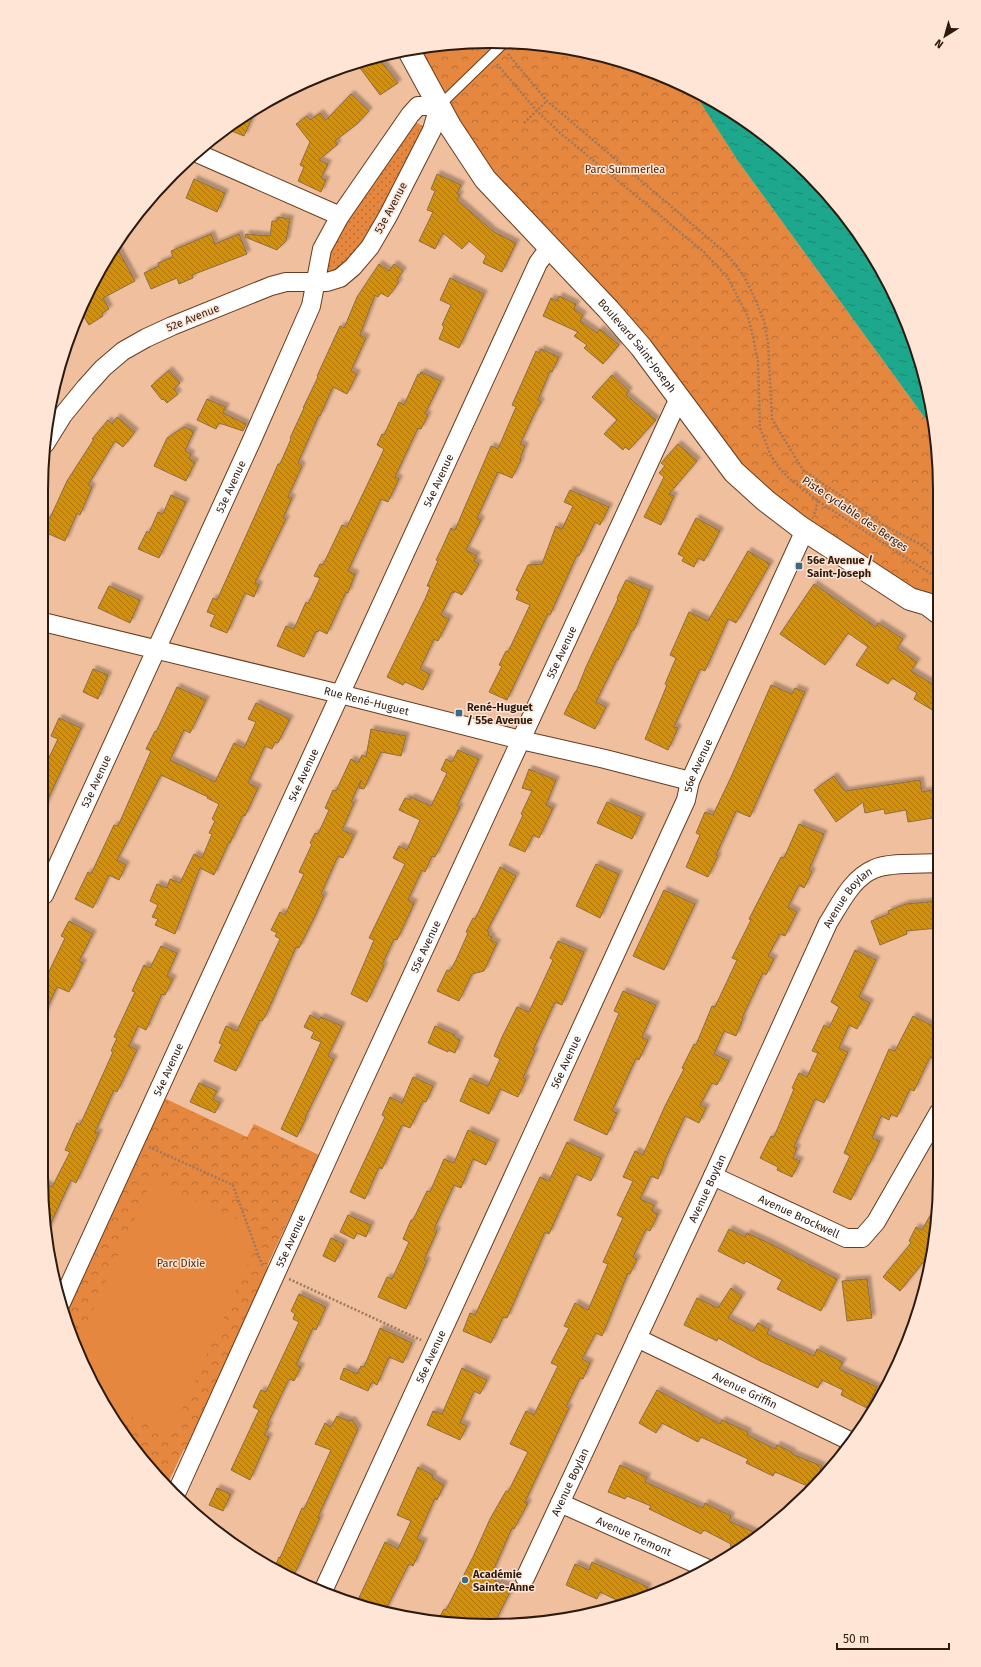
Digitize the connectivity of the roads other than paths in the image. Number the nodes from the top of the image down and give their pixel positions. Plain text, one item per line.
1 (500, 48) edge
2 (412, 56) edge
3 (439, 106) junction
4 (202, 155) edge
5 (340, 216) junction
6 (549, 248) junction
7 (316, 280) junction
8 (679, 398) junction
9 (52, 433) edge
10 (804, 530) junction
11 (910, 599) junction
12 (933, 608) edge
13 (48, 623) edge
14 (933, 623) edge
15 (155, 650) junction
16 (340, 694) junction
17 (520, 740) junction
18 (690, 782) junction
19 (933, 863) edge
20 (48, 886) edge
21 (933, 1122) edge
22 (713, 1176) junction
23 (64, 1294) edge
24 (637, 1338) junction
25 (846, 1439) edge
26 (178, 1489) edge
27 (560, 1502) junction
28 (701, 1566) edge
29 (525, 1578) dead end
30 (325, 1587) edge

1 - 3 lane
2 - 3 street, Boulevard Saint-Joseph
3 - 5 street
3 - 6 street, Boulevard Saint-Joseph
3 - 7 street, 53e Avenue
4 - 5 street
5 - 7 street
6 - 8 street, Boulevard Saint-Joseph
6 - 16 street, 54e Avenue
7 - 9 street, 52e Avenue
7 - 15 street, 53e Avenue
8 - 10 street, Boulevard Saint-Joseph
8 - 17 street, 55e Avenue
10 - 11 street, Boulevard Saint-Joseph
10 - 18 street, 56e Avenue
11 - 12 street, Boulevard Saint-Joseph
11 - 14 street, Boulevard Saint-Joseph
13 - 15 street, Rue René-Huguet
15 - 16 street, Rue René-Huguet
15 - 20 street, 53e Avenue
16 - 17 street, Rue René-Huguet
16 - 23 street, 54e Avenue
17 - 18 street, Rue René-Huguet
17 - 26 street, 55e Avenue
18 - 30 street, 56e Avenue
19 - 22 street, Avenue Boylan
21 - 22 street, Avenue Brockwell
22 - 24 street, Avenue Boylan
24 - 25 street, Avenue Griffin
24 - 27 street, Avenue Boylan
27 - 28 street, Avenue Tremont
27 - 29 street, Avenue Boylan

